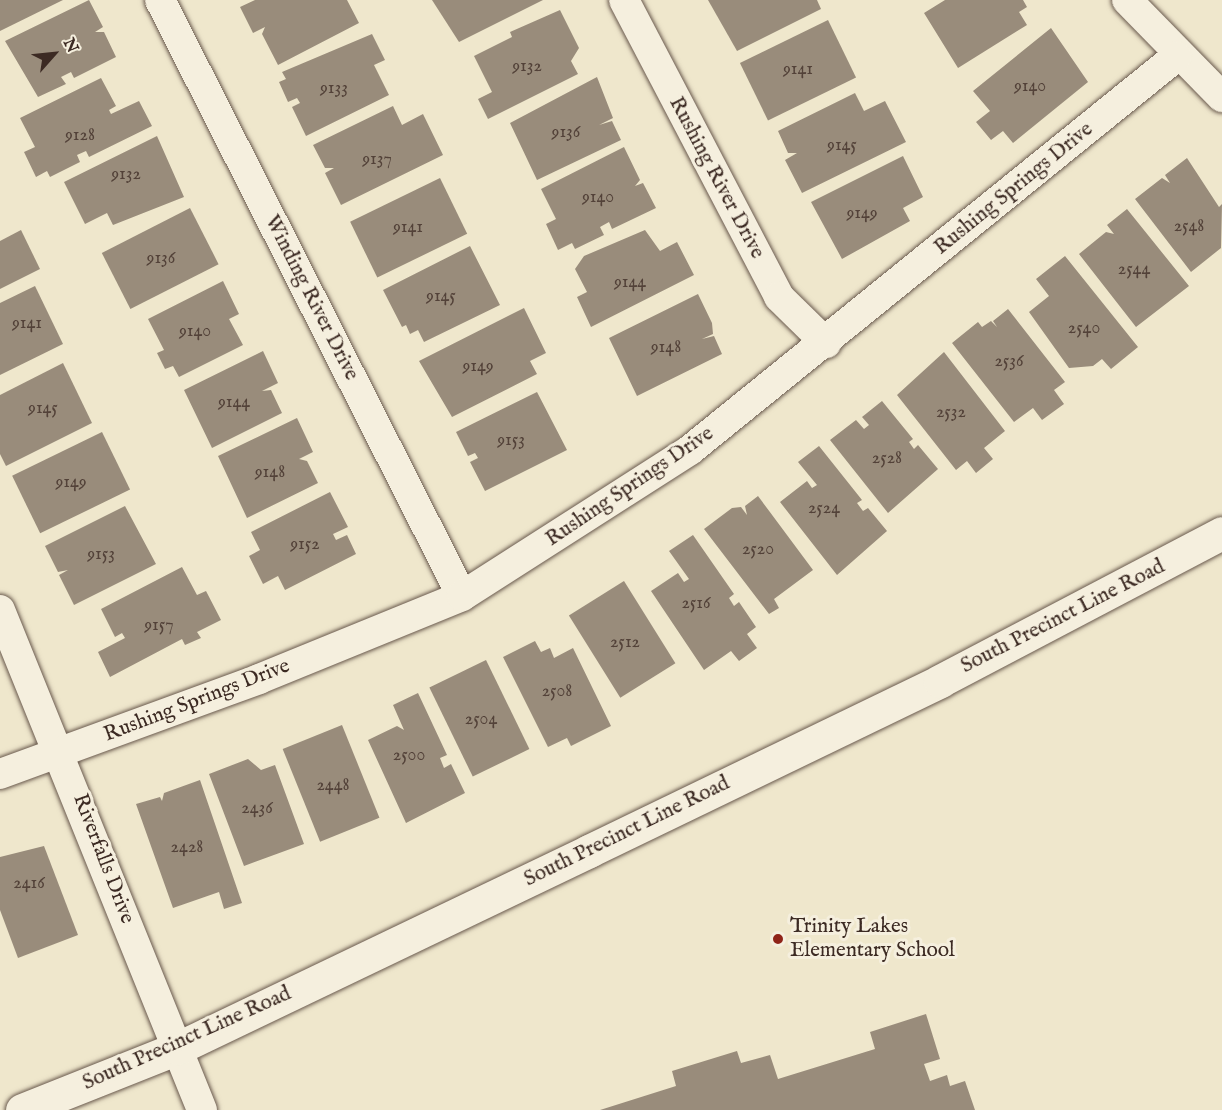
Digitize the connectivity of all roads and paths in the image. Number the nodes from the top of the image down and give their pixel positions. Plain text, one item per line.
1 (160, 0) edge
2 (624, 0) edge
3 (1128, 0) edge
4 (1177, 56) junction
5 (1222, 97) edge
6 (826, 343) junction
7 (1222, 533) edge
8 (462, 596) junction
9 (0, 610) edge
10 (62, 752) junction
11 (0, 774) edge
12 (178, 1048) junction
13 (22, 1110) edge
14 (202, 1110) edge

1 - 8 street, Winding River Drive
2 - 6 street, Rushing River Drive
3 - 4 street
4 - 5 street
4 - 6 street, Rushing Springs Drive
6 - 8 street, Rushing Springs Drive
7 - 12 main road, South Precinct Line Road
8 - 10 street, Rushing Springs Drive
9 - 10 street, Riverfalls Drive
10 - 11 street, Rushing Springs Drive
10 - 12 street, Riverfalls Drive
12 - 13 main road, South Precinct Line Road
12 - 14 street, Riverfalls Drive

